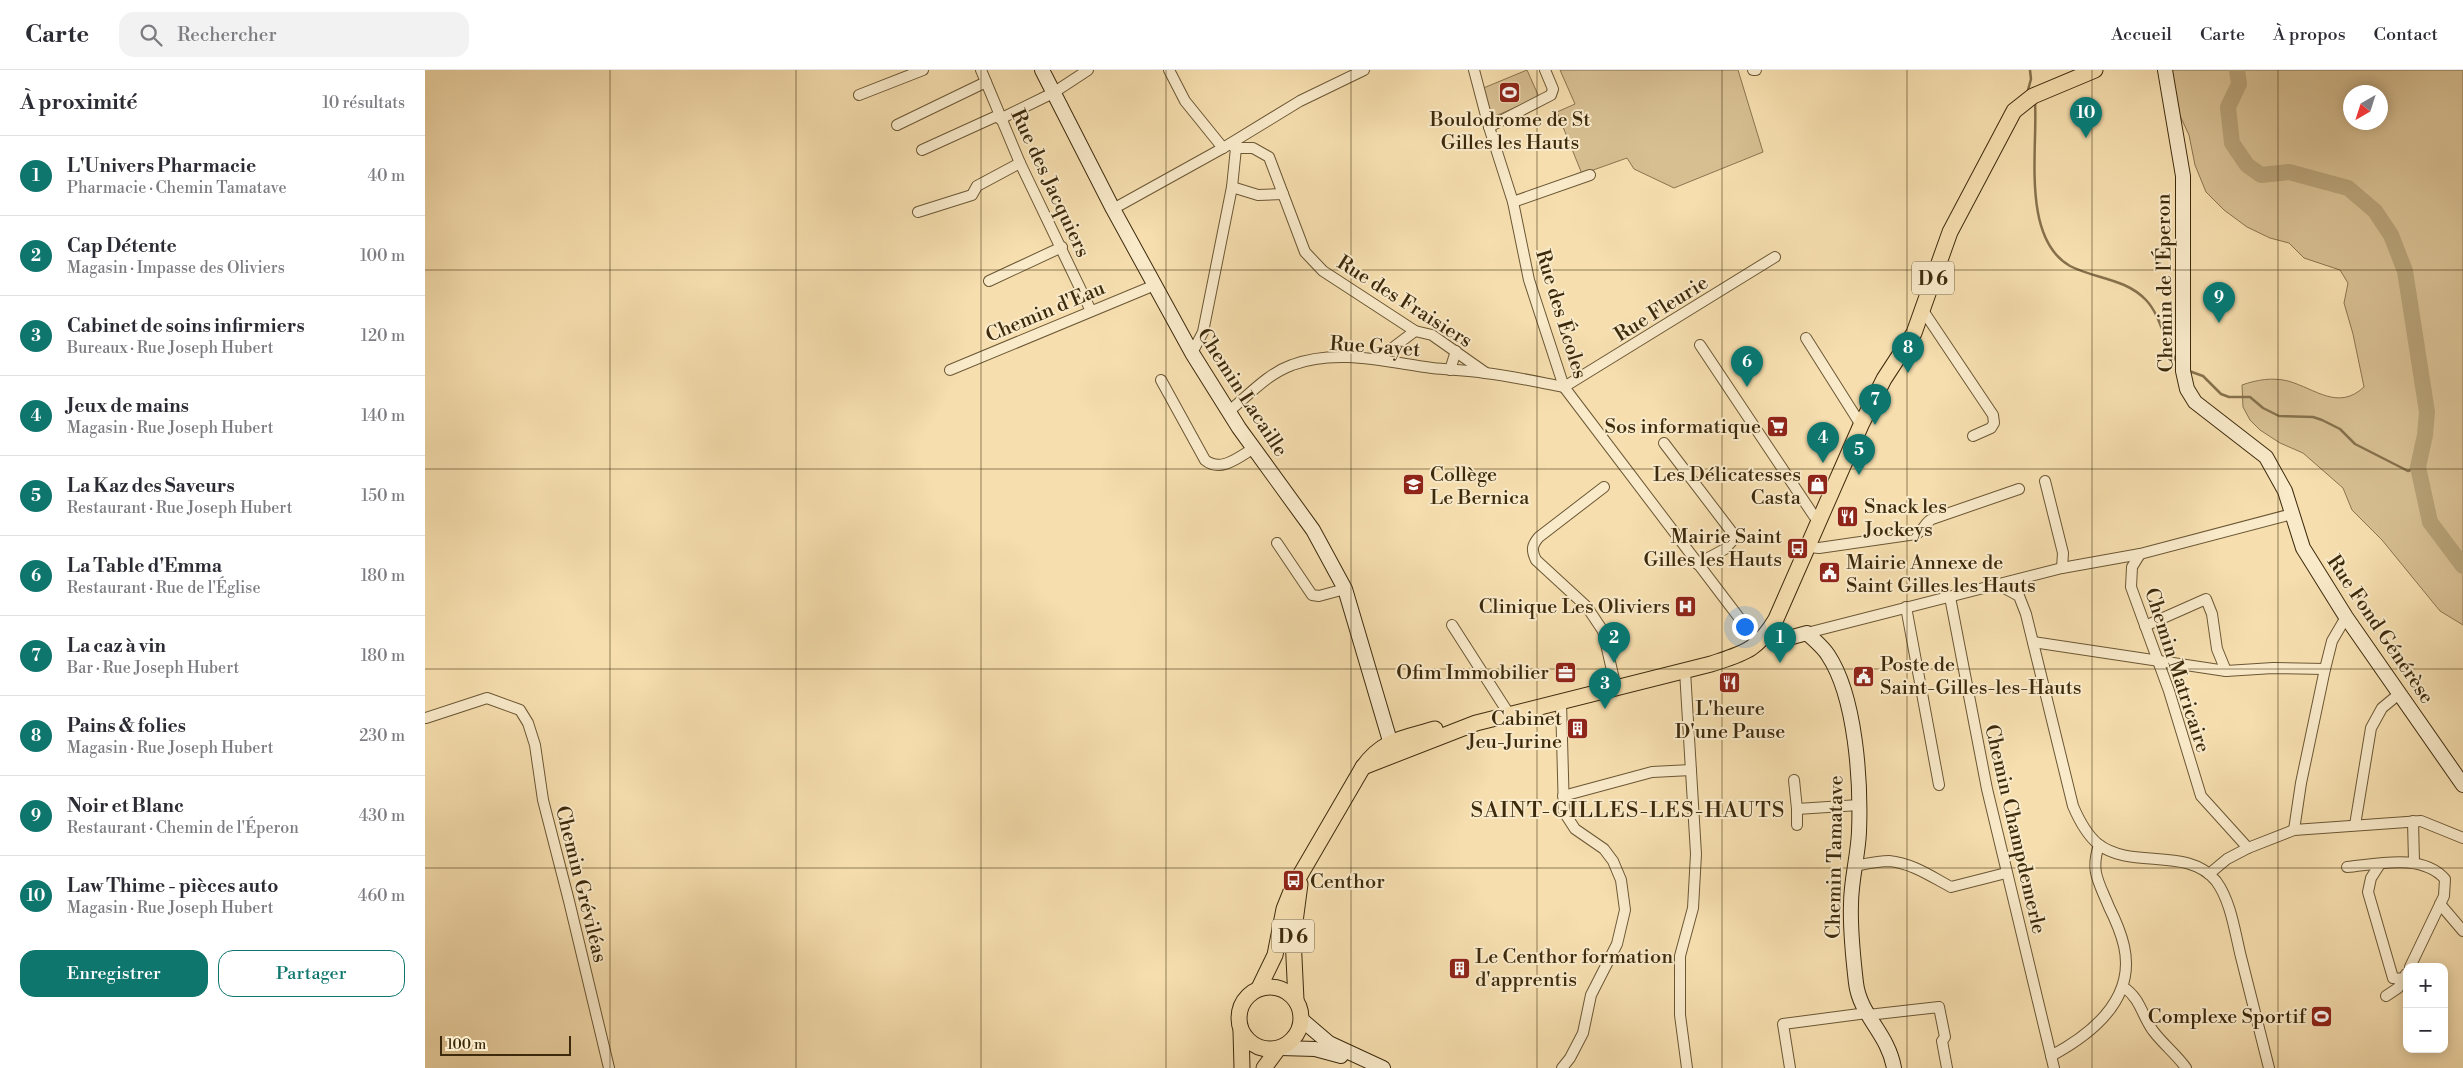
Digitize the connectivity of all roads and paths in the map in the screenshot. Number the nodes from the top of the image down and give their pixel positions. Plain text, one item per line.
1 (923, 70) edge
2 (981, 70) edge
3 (1042, 70) edge
4 (1088, 70) edge
5 (1169, 70) edge
6 (1364, 70) edge
7 (1474, 70) edge
8 (1545, 70) edge
9 (2095, 70) edge
10 (2165, 70) edge
11 (986, 82) junction
12 (1053, 93) junction
13 (859, 95) dead end
14 (1000, 117) junction
15 (897, 126) dead end
16 (1489, 127) junction
17 (1230, 146) junction
18 (923, 150) dead end
19 (1020, 163) junction
20 (1590, 175) dead end
21 (1232, 186) junction
22 (1283, 194) junction
23 (1513, 202) junction
24 (1113, 209) junction
25 (918, 212) dead end
26 (1062, 247) junction
27 (1775, 257) dead end
28 (989, 281) dead end
29 (1155, 285) junction
30 (1923, 309) junction
31 (1091, 311) junction
32 (1415, 331) junction
33 (1806, 338) dead end
34 (1700, 345) dead end
35 (1456, 350) junction
36 (1192, 353) junction
37 (1378, 359) junction
38 (950, 370) dead end
39 (1450, 370) junction
40 (1486, 373) junction
41 (1161, 380) dead end
42 (1564, 387) junction
43 (1228, 412) junction
44 (1861, 425) junction
45 (1973, 436) dead end
46 (1664, 443) dead end
47 (1254, 448) junction
48 (2045, 481) dead end
49 (1604, 487) dead end
50 (2019, 489) dead end
51 (2292, 514) junction
52 (1820, 520) junction
53 (1277, 543) dead end
54 (1809, 546) junction
55 (2140, 554) junction
56 (1697, 564) junction
57 (2062, 568) junction
58 (1999, 585) junction
59 (1345, 589) junction
60 (1950, 597) junction
61 (1906, 608) junction
62 (2346, 617) junction
63 (1452, 625) dead end
64 (2145, 626) junction
65 (1768, 632) junction
66 (1807, 633) junction
67 (2033, 642) junction
68 (1759, 644) junction
69 (2157, 660) junction
70 (2325, 669) junction
71 (1685, 671) junction
72 (2226, 671) junction
73 (1616, 688) junction
74 (2399, 694) junction
75 (1561, 702) junction
76 (1509, 714) junction
77 (425, 718) edge
78 (1476, 723) junction
79 (1390, 741) junction
80 (1370, 764) junction
81 (1691, 770) junction
82 (1794, 780) dead end
83 (1939, 785) dead end
84 (2463, 785) edge
85 (1563, 796) junction
86 (1859, 805) junction
87 (1797, 809) junction
88 (2413, 821) junction
89 (2355, 825) junction
90 (1797, 826) dead end
91 (2294, 830) junction
92 (2463, 838) edge
93 (2099, 845) junction
94 (2248, 848) junction
95 (2414, 862) junction
96 (2380, 864) junction
97 (1854, 866) junction
98 (2347, 867) dead end
99 (1302, 872) junction
100 (2006, 873) junction
101 (2209, 874) junction
102 (2440, 904) junction
103 (2463, 931) edge
104 (2412, 963) edge
105 (2403, 976) edge
106 (2403, 979) edge
107 (2123, 987) junction
108 (1259, 988) junction
109 (2387, 996) dead end
110 (1296, 1000) junction
111 (1867, 1014) junction
112 (1302, 1020) junction
113 (1241, 1031) junction
114 (1279, 1049) junction
115 (2051, 1056) junction
116 (609, 1068) edge
117 (1241, 1068) edge
118 (1264, 1068) edge
119 (1367, 1068) edge
120 (1383, 1068) edge
121 (1562, 1068) edge
122 (1687, 1068) edge
123 (1790, 1068) edge
124 (1894, 1068) edge
125 (1947, 1068) edge
126 (2054, 1068) edge
127 (2187, 1068) edge
128 (2269, 1068) edge

1 - 13 street
2 - 11 street, Rue des Jacquiers
3 - 12 street, Chemin Lacaille
4 - 12 street
5 - 17 street
6 - 17 street
7 - 16 street, Rue des Écoles
8 - 16 street
9 - 30 main road, D 6
10 - 51 street, Chemin de l'Éperon
11 - 14 street, Rue des Jacquiers
11 - 15 street
12 - 14 street
12 - 24 street, Chemin Lacaille
14 - 18 street
14 - 19 street, Rue des Jacquiers
16 - 23 street, Rue des Écoles
17 - 21 street
17 - 22 street, Rue des Fraisiers
17 - 24 street
19 - 25 street
19 - 26 street, Rue des Jacquiers
20 - 23 street
21 - 22 street
21 - 36 street
22 - 32 street, Rue des Fraisiers
23 - 42 street, Rue des Écoles
24 - 29 street, Chemin Lacaille
26 - 28 street
26 - 31 street, Rue des Jacquiers
27 - 42 street, Rue Fleurie
29 - 31 street, Chemin d'Eau
29 - 36 street, Chemin Lacaille
30 - 44 main road, D 6
30 - 45 street
31 - 38 street, Chemin d'Eau
32 - 35 street, Rue des Fraisiers
32 - 37 street
33 - 44 street
34 - 52 street
35 - 39 street
35 - 40 street, Rue des Fraisiers
36 - 43 street, Chemin Lacaille
37 - 39 street, Rue Gayet
37 - 43 street, Rue Gayet
39 - 40 street, Rue Gayet
40 - 42 street, Rue Gayet
41 - 47 street
42 - 56 street, Rue des Écoles
43 - 47 street, Chemin Lacaille
44 - 52 main road, D 6
46 - 56 street
47 - 59 street, Chemin Lacaille
48 - 57 street
49 - 73 street
50 - 54 street
51 - 55 street
51 - 62 street, Rue Fond Générèse
52 - 54 main road, D 6
53 - 59 street
54 - 65 main road, D 6
55 - 57 street
55 - 64 street, Chemin Matricaire
56 - 68 street, Rue des Écoles
57 - 58 street
58 - 60 street
58 - 67 street
59 - 79 street, Chemin Lacaille
60 - 61 street
60 - 100 street, Chemin Champdemerle
61 - 66 street
61 - 83 street
62 - 70 street
62 - 74 street, Rue Fond Générèse
63 - 76 street
64 - 69 street, Chemin Matricaire
64 - 72 street
65 - 66 street
65 - 68 main road, D 6
66 - 86 street, Chemin Tamatave
67 - 69 street
67 - 93 street
68 - 71 main road, D 6
69 - 72 street
69 - 94 street, Chemin Matricaire
70 - 72 street
70 - 91 street
71 - 73 main road, D 6
71 - 81 street
73 - 75 main road, D 6
74 - 84 street, Rue Fond Générèse
74 - 89 street
75 - 76 main road, D 6
75 - 85 street
76 - 78 main road, D 6
77 - 116 street, Chemin Gréviléas
78 - 79 main road, D 6
78 - 80 main road, D 6
79 - 80 main road, D 6
80 - 99 main road, D 6
81 - 85 street
81 - 122 street
82 - 87 street
85 - 121 street
86 - 87 street
86 - 97 street, Chemin Tamatave
87 - 90 street
88 - 89 street
88 - 92 street
88 - 95 street
89 - 91 street
91 - 94 street
93 - 101 street
93 - 107 street
94 - 101 street
95 - 96 street
95 - 102 street
96 - 98 street
96 - 105 street
97 - 100 street
97 - 111 street, Chemin Tamatave
99 - 108 main road, D 6
99 - 110 main road, D 6
100 - 115 street, Chemin Champdemerle
101 - 128 street
102 - 103 street
102 - 104 street
106 - 109 street
107 - 115 street
107 - 127 street
108 - 110 main road
108 - 113 main road
110 - 112 main road
111 - 123 street
111 - 124 street, Chemin Tamatave
111 - 125 street
112 - 114 main road
112 - 120 street
113 - 114 main road
113 - 117 main road
114 - 118 main road
114 - 119 street
115 - 126 street, Chemin Champdemerle

